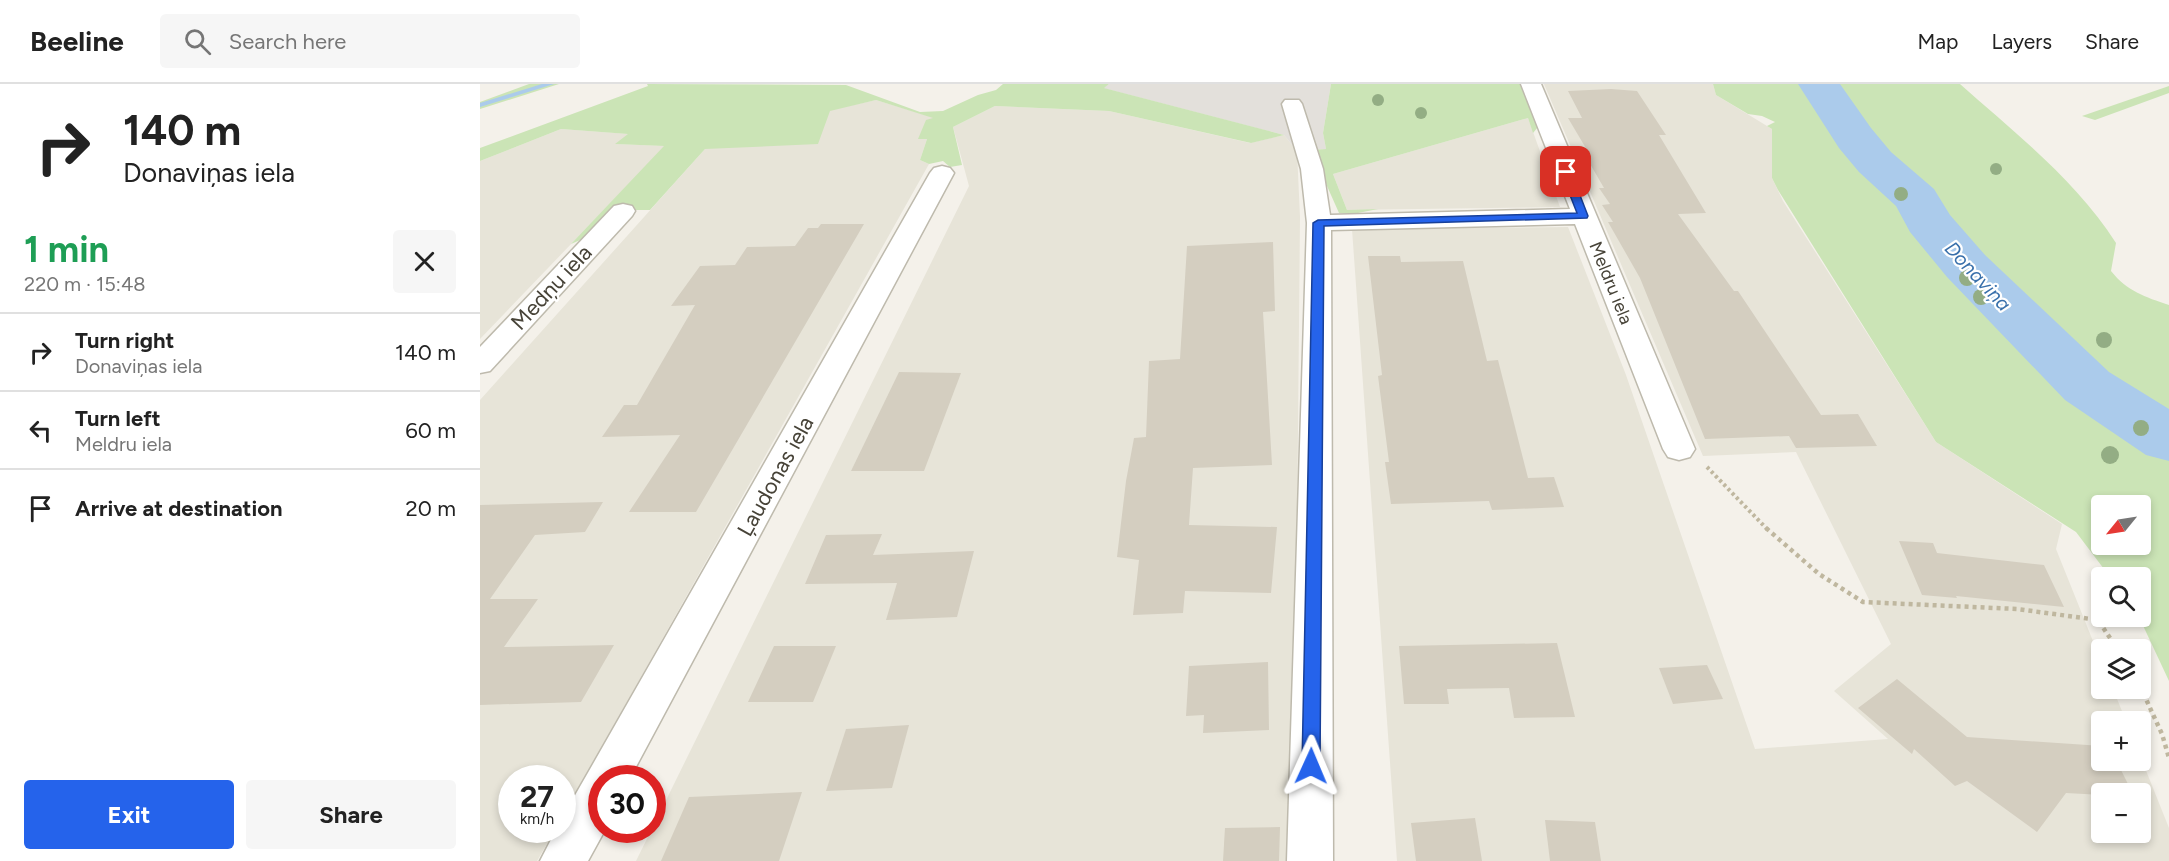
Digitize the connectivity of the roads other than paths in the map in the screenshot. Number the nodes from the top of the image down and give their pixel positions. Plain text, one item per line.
1 (1531, 84) edge
2 (1292, 104) dead end
3 (942, 173) dead end
4 (623, 211) dead end
5 (1583, 216) junction
6 (1318, 223) junction
7 (480, 364) edge
8 (1679, 449) road end
9 (615, 765) edge
10 (588, 816) edge
11 (563, 861) edge
12 (1310, 861) edge

1 - 5 street, Meldru iela
2 - 6 street
3 - 9 street, Ļaudonas iela
4 - 7 street, Medņu iela
5 - 6 street
5 - 8 street, Meldru iela
6 - 12 street
10 - 11 street

